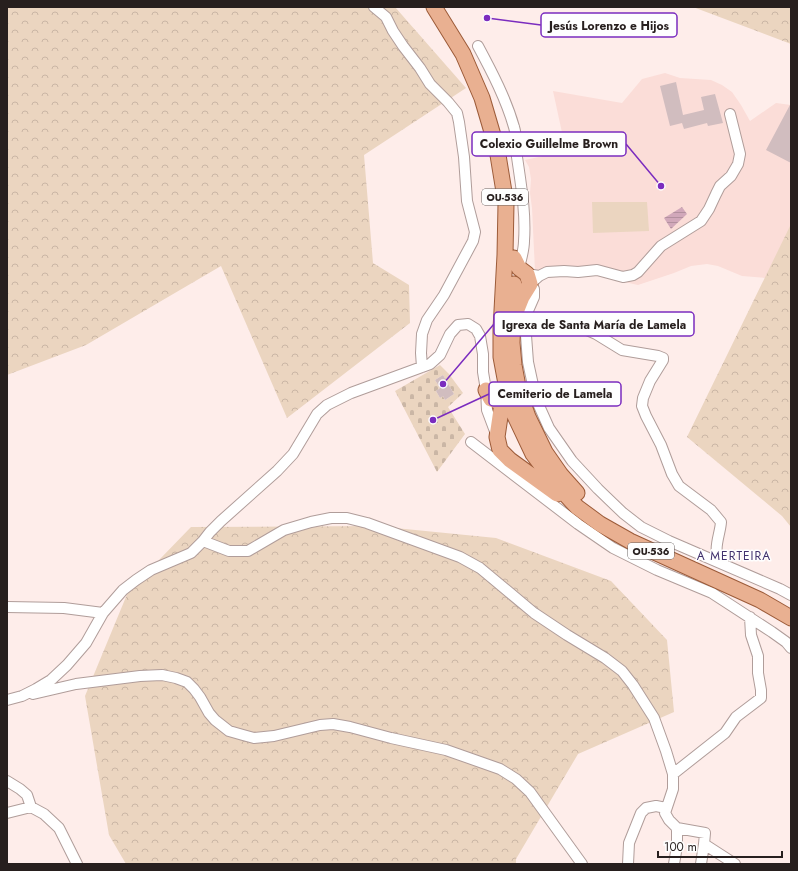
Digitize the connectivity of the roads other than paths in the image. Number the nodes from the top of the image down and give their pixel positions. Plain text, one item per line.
1 (374, 7) edge
2 (434, 7) edge
3 (478, 46) dead end
4 (730, 114) dead end
5 (526, 273) junction
6 (514, 285) junction
7 (525, 322) junction
8 (508, 334) junction
9 (422, 367) junction
10 (486, 390) junction
11 (509, 400) junction
12 (497, 437) junction
13 (471, 442) dead end
14 (534, 448) junction
15 (508, 464) junction
16 (579, 503) junction
17 (203, 541) junction
18 (726, 565) junction
19 (791, 595) edge
20 (7, 607) edge
21 (791, 610) edge
22 (103, 613) junction
23 (750, 617) junction
24 (791, 618) edge
25 (791, 648) edge
26 (22, 696) junction
27 (7, 700) edge
28 (673, 774) junction
29 (7, 781) edge
30 (31, 807) junction
31 (666, 808) junction
32 (7, 813) edge
33 (677, 828) junction
34 (704, 844) junction
35 (77, 864) edge
36 (582, 864) edge
37 (628, 864) edge
38 (674, 864) edge
39 (701, 864) edge
40 (735, 864) edge

1 - 9 street
2 - 5 main road, OU-536
2 - 8 main road, OU-536
3 - 5 street
4 - 5 street
5 - 6 main road, OU-536
5 - 6 main road
5 - 7 street
5 - 8 main road
6 - 8 main road, OU-536
7 - 18 street
7 - 18 street
8 - 11 main road
8 - 16 main road, OU-536
9 - 10 street
9 - 17 street
10 - 11 main road
10 - 12 street
11 - 12 main road
11 - 14 main road
12 - 15 main road
13 - 15 street
14 - 15 main road
14 - 16 main road
15 - 16 main road
15 - 23 street
16 - 21 main road, OU-536
16 - 24 main road, OU-536
17 - 22 street
17 - 28 street
18 - 19 street
20 - 22 street
22 - 26 street
23 - 25 street
23 - 28 street
26 - 27 street
26 - 36 street
28 - 31 street
29 - 30 street
30 - 32 street
30 - 35 street
31 - 33 street
31 - 37 street
33 - 34 street
33 - 38 street
34 - 39 street
34 - 40 street

